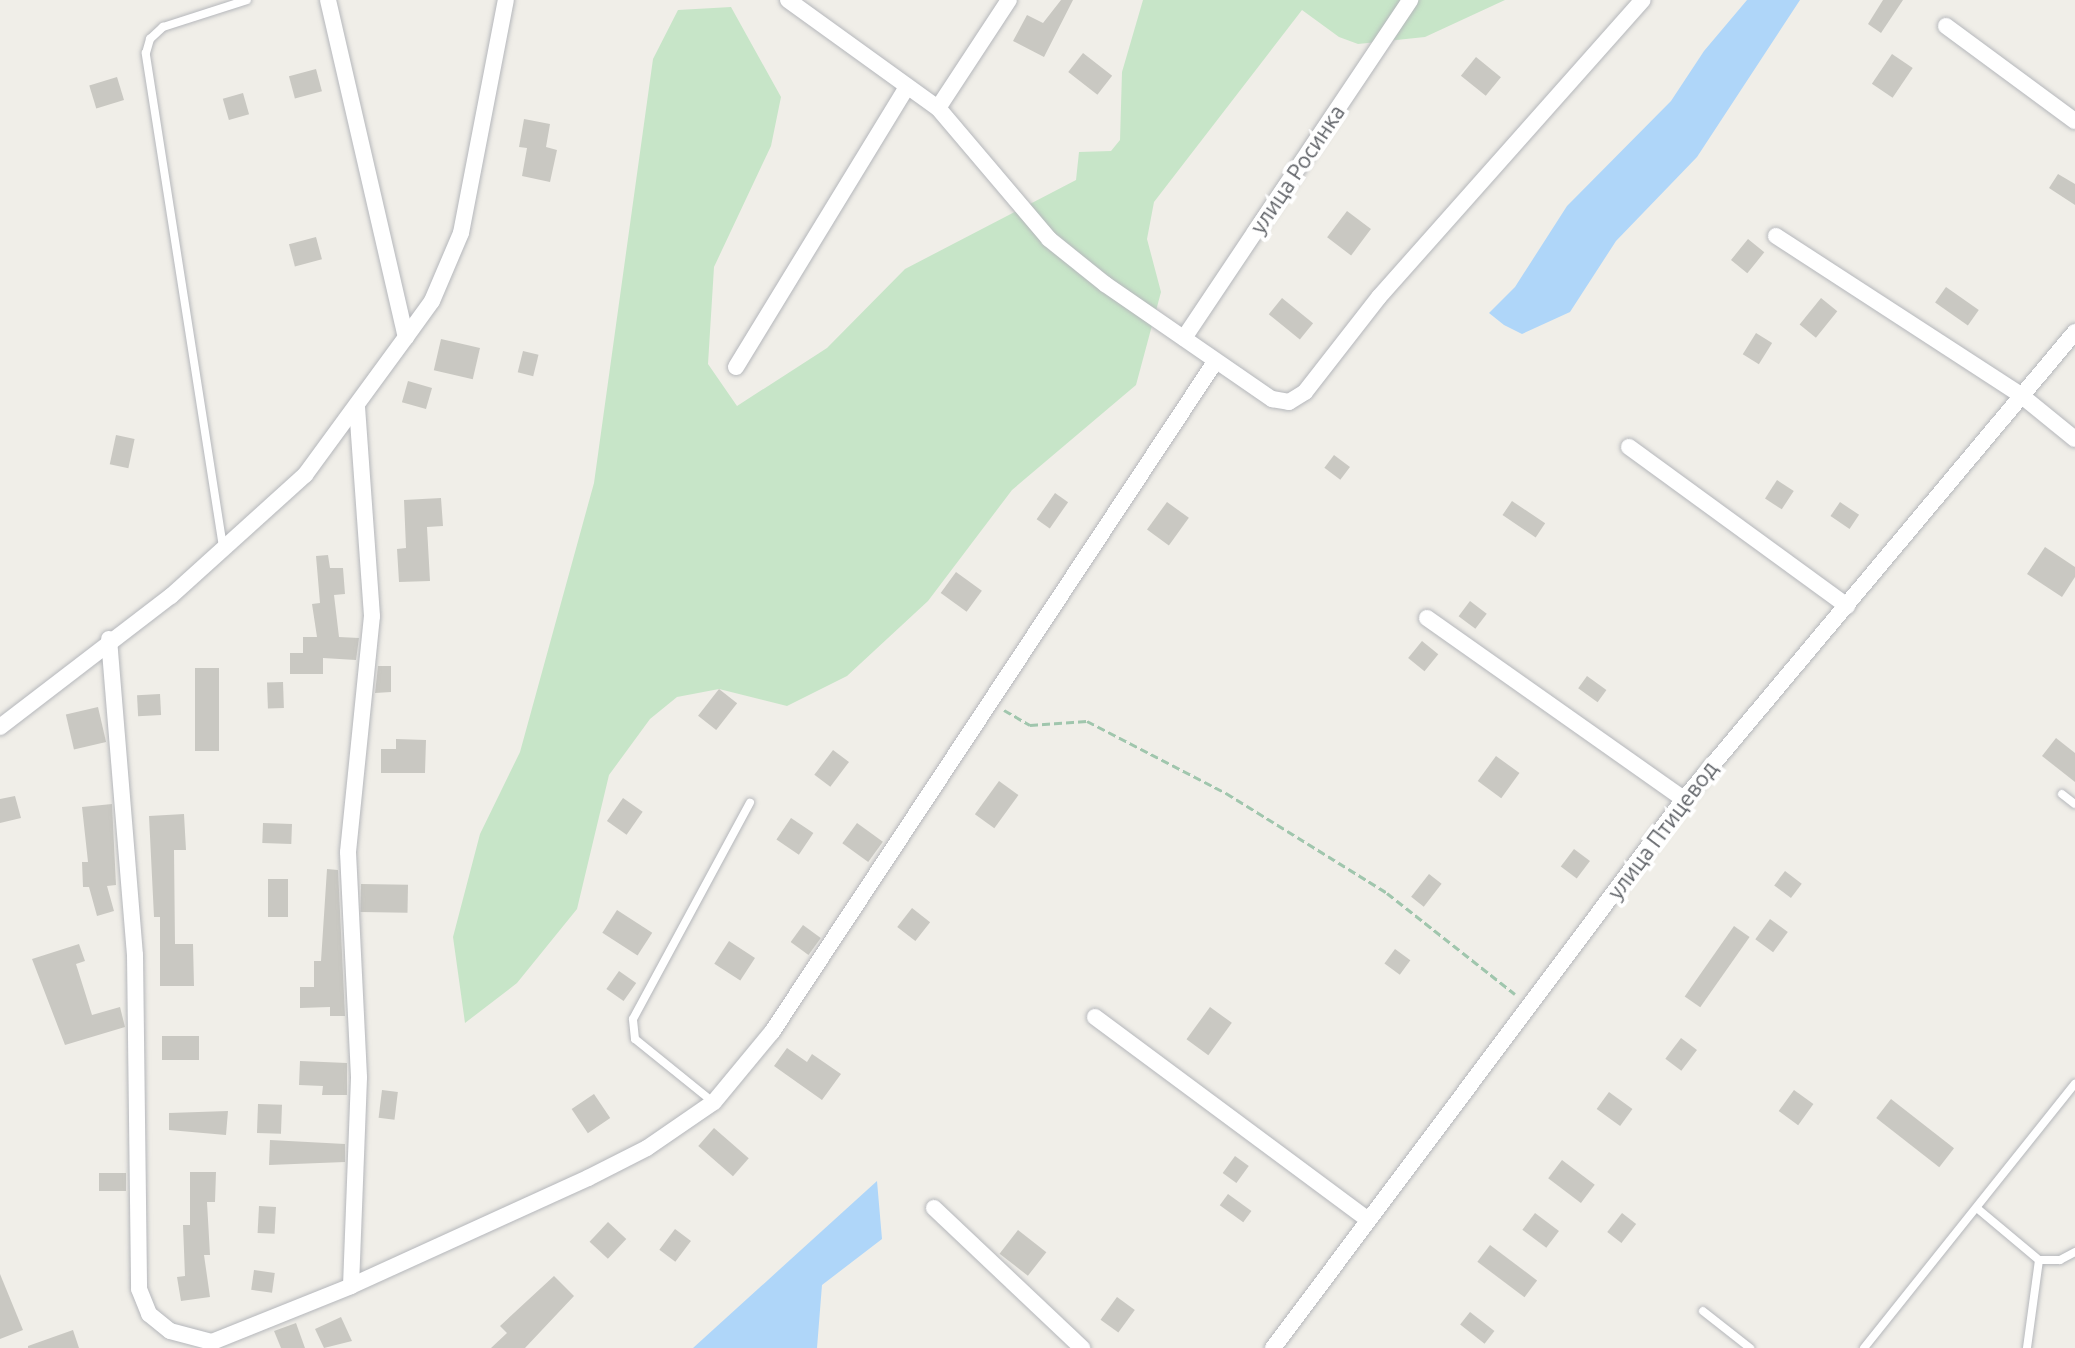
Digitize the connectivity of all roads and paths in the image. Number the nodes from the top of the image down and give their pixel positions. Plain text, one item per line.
1 (247, 0) edge
2 (328, 0) edge
3 (506, 0) edge
4 (788, 0) edge
5 (1009, 0) edge
6 (1410, 0) edge
7 (1643, 0) edge
8 (1946, 26) dead end
9 (906, 88) junction
10 (938, 108) junction
11 (2075, 121) edge
12 (1776, 236) dead end
13 (2075, 332) edge
14 (406, 337) junction
15 (1184, 338) junction
16 (1215, 362) junction
17 (736, 367) dead end
18 (2022, 396) junction
19 (357, 407) junction
20 (2075, 439) edge
21 (1629, 447) dead end
22 (224, 552) junction
23 (1847, 606) junction
24 (1427, 618) dead end
25 (109, 639) junction
26 (992, 703) junction
27 (0, 727) edge
28 (2062, 794) dead end
29 (1684, 799) junction
30 (750, 803) dead end
31 (2075, 804) edge
32 (1531, 1006) junction
33 (1095, 1017) dead end
34 (2075, 1084) edge
35 (714, 1102) junction
36 (934, 1208) dead end
37 (1978, 1209) junction
38 (1367, 1219) junction
39 (2075, 1252) edge
40 (2039, 1260) junction
41 (351, 1286) junction
42 (1703, 1311) dead end
43 (210, 1345) edge
44 (1082, 1348) edge
45 (1273, 1348) edge
46 (1750, 1348) edge
47 (1864, 1348) edge
48 (2027, 1348) edge

1 - 22 lane
2 - 14 street
3 - 14 street
4 - 9 street
5 - 10 street
6 - 15 street, улица Росинка
7 - 16 street
8 - 11 street
9 - 10 street
9 - 17 street
10 - 15 street
12 - 18 street
13 - 18 street, улица Птицевод
14 - 19 street
15 - 16 street
16 - 26 street
18 - 20 street
18 - 23 street, улица Птицевод
19 - 22 street
19 - 41 street
21 - 23 street
22 - 25 street
23 - 29 street, улица Птицевод
24 - 29 street
25 - 27 street
25 - 43 street
26 - 32 path
26 - 35 street
28 - 31 lane
29 - 32 street, улица Птицевод
30 - 35 lane
32 - 38 street, улица Птицевод
33 - 38 street
34 - 37 lane
35 - 41 street
36 - 44 street
37 - 40 lane
37 - 47 lane
38 - 45 street, улица Птицевод
39 - 40 lane
40 - 48 lane
41 - 43 street
42 - 46 lane

